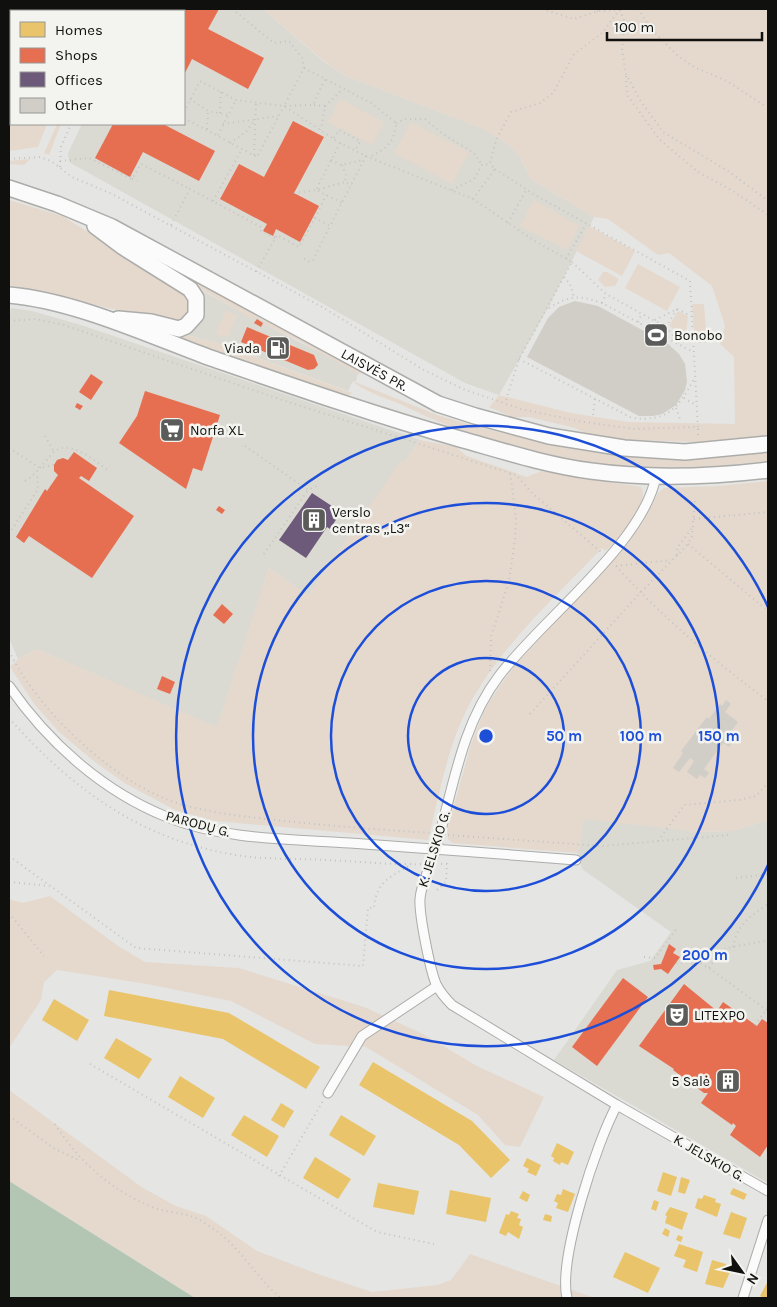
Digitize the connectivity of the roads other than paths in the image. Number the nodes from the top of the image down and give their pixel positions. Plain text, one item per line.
1 (9, 188) edge
2 (81, 214) junction
3 (9, 295) edge
4 (99, 317) junction
5 (768, 444) edge
6 (768, 470) edge
7 (656, 476) junction
8 (9, 686) edge
9 (436, 849) junction
10 (576, 860) dead end
11 (437, 986) junction
12 (328, 1093) road end
13 (617, 1105) junction
14 (768, 1191) edge
15 (768, 1220) edge
16 (567, 1298) edge
17 (743, 1298) edge

1 - 2 main road, LAISVĖS PR.
2 - 4 main road
2 - 5 main road, LAISVĖS PR.
3 - 4 main road
4 - 7 main road
6 - 7 main road
7 - 9 street, K. JELSKIO G.
8 - 9 street, PARODŲ G.
9 - 10 street, PARODŲ G.
9 - 11 street, K. JELSKIO G.
11 - 12 street
11 - 13 street, K. JELSKIO G.
13 - 14 street, K. JELSKIO G.
13 - 16 street
15 - 17 street

